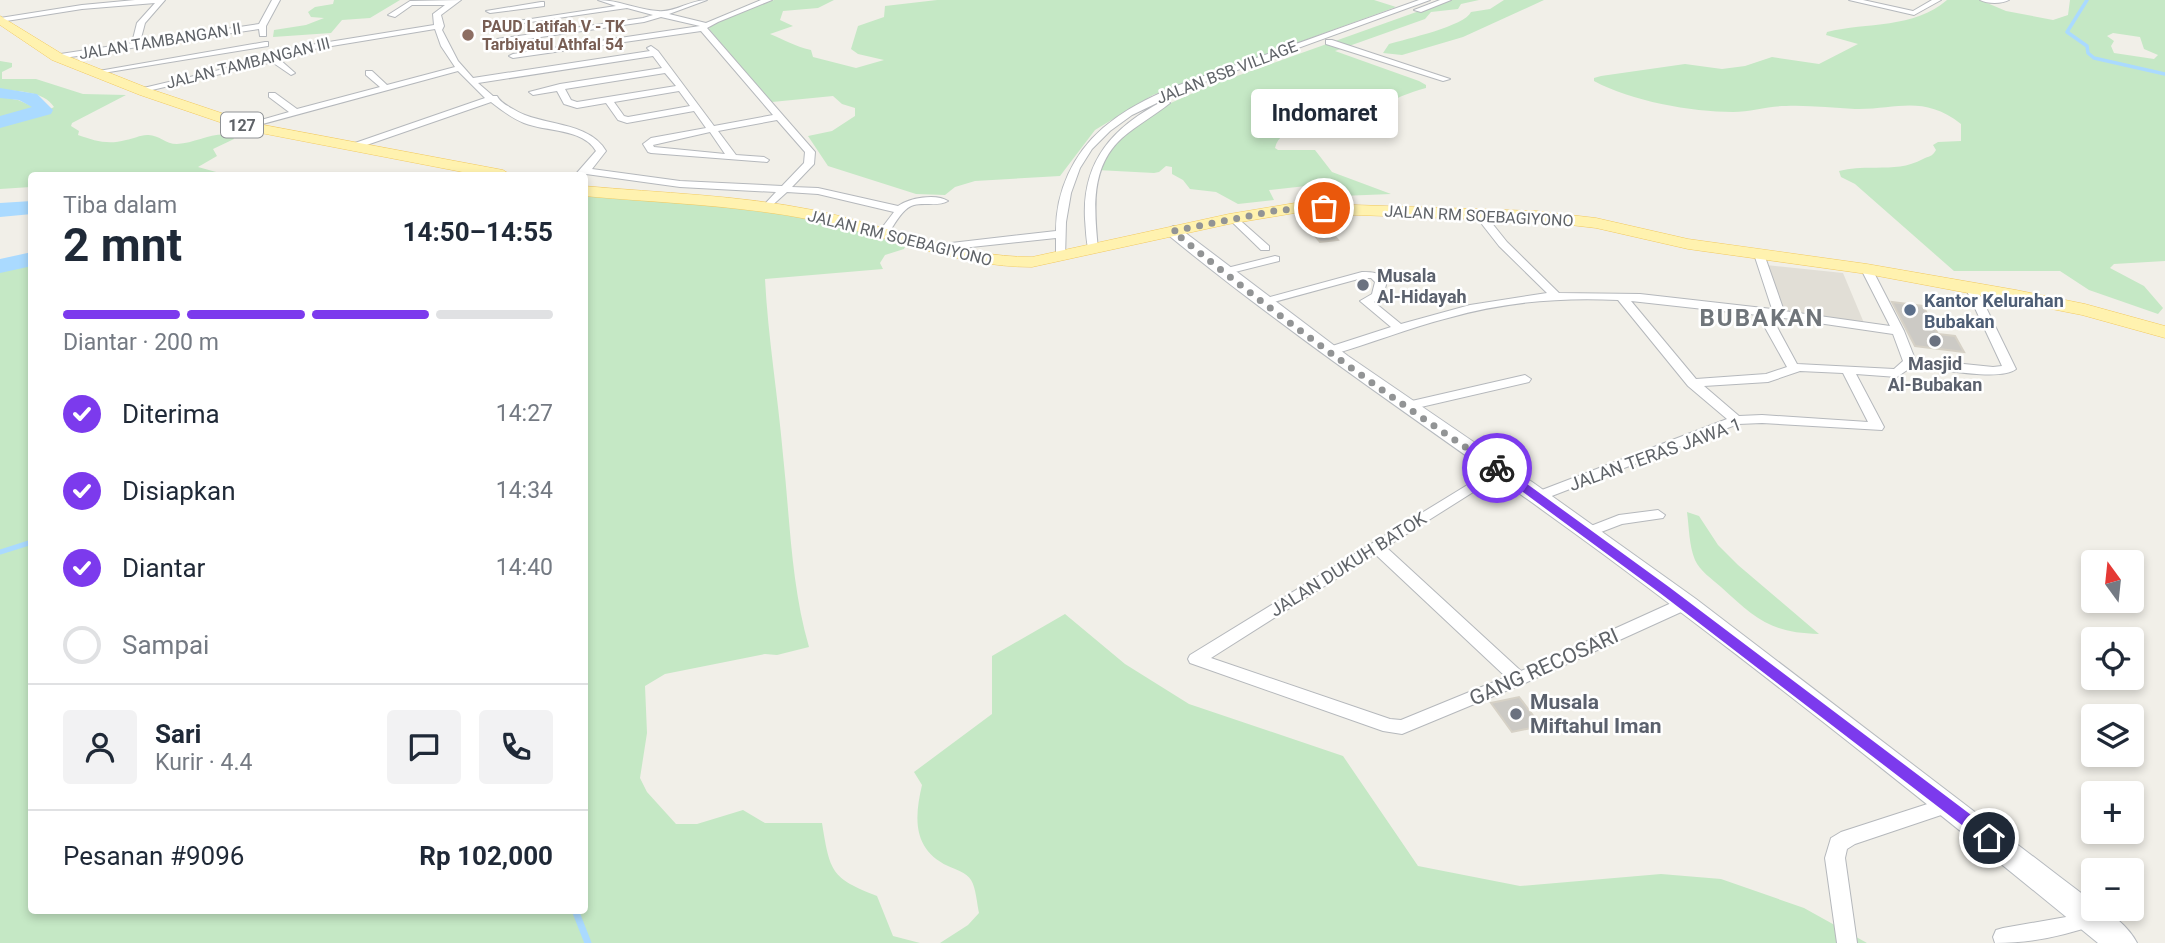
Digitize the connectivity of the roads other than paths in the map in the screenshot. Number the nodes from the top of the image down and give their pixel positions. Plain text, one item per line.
1 (160, 0) edge
2 (276, 0) edge
3 (527, 0) edge
4 (596, 0) edge
5 (602, 0) edge
6 (699, 0) edge
7 (768, 0) edge
8 (1426, 0) edge
9 (1447, 0) edge
10 (1853, 0) edge
11 (1937, 0) edge
12 (1984, 0) edge
13 (2005, 0) edge
14 (1867, 1) edge
15 (454, 2) edge
16 (539, 2) edge
17 (628, 6) junction
18 (490, 10) junction
19 (601, 10) junction
20 (392, 15) dead end
21 (663, 15) junction
22 (549, 18) junction
23 (0, 20) edge
24 (631, 22) junction
25 (495, 25) junction
26 (262, 26) junction
27 (440, 26) junction
28 (704, 27) junction
29 (643, 37) junction
30 (499, 41) junction
31 (1329, 42) junction
32 (265, 44) junction
33 (135, 45) junction
34 (655, 53) junction
35 (531, 54) junction
36 (274, 56) junction
37 (513, 56) junction
38 (57, 57) junction
39 (458, 69) junction
40 (542, 70) junction
41 (668, 70) junction
42 (97, 72) junction
43 (290, 73) dead end
44 (525, 73) junction
45 (369, 74) dead end
46 (1446, 79) dead end
47 (472, 81) junction
48 (384, 87) junction
49 (560, 88) junction
50 (682, 88) junction
51 (139, 90) junction
52 (668, 91) junction
53 (533, 92) dead end
54 (272, 95) dead end
55 (494, 98) junction
56 (610, 101) junction
57 (696, 108) junction
58 (294, 111) junction
59 (683, 111) junction
60 (778, 117) junction
61 (245, 125) junction
62 (712, 129) junction
63 (355, 146) junction
64 (732, 156) junction
65 (764, 160) dead end
66 (488, 172) edge
67 (583, 172) edge
68 (588, 174) edge
69 (680, 184) junction
70 (785, 189) junction
71 (588, 191) edge
72 (665, 199) junction
73 (943, 201) dead end
74 (767, 207) junction
75 (900, 210) junction
76 (1479, 214) junction
77 (1234, 218) junction
78 (1173, 231) junction
79 (883, 233) junction
80 (1060, 234) junction
81 (934, 248) junction
82 (1265, 248) dead end
83 (1093, 249) junction
84 (1759, 254) junction
85 (1061, 256) junction
86 (1275, 260) dead end
87 (1867, 269) junction
88 (1223, 272) junction
89 (1972, 289) junction
90 (1556, 296) junction
91 (1623, 299) junction
92 (1263, 302) junction
93 (1764, 314) junction
94 (1780, 316) junction
95 (1400, 329) junction
96 (1898, 331) junction
97 (2165, 332) edge
98 (1330, 351) junction
99 (1910, 362) junction
100 (1793, 367) junction
101 (1848, 370) junction
102 (1525, 379) dead end
103 (1693, 383) junction
104 (1408, 406) junction
105 (1736, 420) junction
106 (1500, 469) junction
107 (1539, 496) junction
108 (1658, 515) dead end
109 (1587, 532) junction
110 (1377, 547) junction
111 (1684, 604) junction
112 (1518, 679) junction
113 (1402, 727) joint
114 (1949, 806) junction
115 (2081, 911) edge
116 (2081, 921) edge
117 (2094, 921) edge
118 (2003, 937) dead end
119 (1847, 943) edge
120 (2121, 943) edge

1 - 23 street
1 - 33 street
2 - 26 street
3 - 18 street
4 - 19 street
5 - 17 street
6 - 21 street
7 - 28 street
8 - 80 street, JALAN BSB VILLAGE
9 - 31 street
10 - 14 street
11 - 14 street
12 - 13 street
15 - 20 street
15 - 27 street
16 - 18 street
16 - 22 street
17 - 19 street
17 - 21 street
18 - 25 street
19 - 22 street
21 - 24 street
21 - 28 street
22 - 25 street
23 - 38 main road, 127
24 - 29 street
24 - 30 street
25 - 30 street
26 - 32 street
26 - 33 street, JALAN TAMBANGAN II
27 - 36 street, JALAN TAMBANGAN III
27 - 39 street
28 - 29 street
28 - 60 street
29 - 34 street
29 - 35 street
30 - 37 street
31 - 46 street
31 - 83 street
32 - 36 street
32 - 42 street
33 - 38 street, JALAN TAMBANGAN II
34 - 40 street
34 - 41 street
35 - 37 street
35 - 40 street
36 - 43 street
36 - 51 street, JALAN TAMBANGAN III
37 - 44 street
38 - 42 main road, 127
39 - 47 street
39 - 48 street
40 - 44 street
41 - 49 street
41 - 50 street
42 - 51 main road, 127
44 - 47 street
45 - 48 street
47 - 55 street
48 - 58 street
49 - 53 street
49 - 56 street
50 - 52 street
50 - 57 street
51 - 61 main road, 127
52 - 56 street
52 - 59 street
54 - 58 street
55 - 63 street
55 - 67 street
56 - 59 street
57 - 59 street
57 - 62 street
58 - 61 street
60 - 62 street
60 - 70 street
61 - 63 main road, 127
62 - 64 street
62 - 64 street
63 - 66 main road, 127
64 - 65 street
68 - 69 street
69 - 70 street
69 - 72 street
70 - 74 street
70 - 75 street
71 - 72 main road, JALAN RM SOEBAGIYONO
72 - 74 main road, JALAN RM SOEBAGIYONO
73 - 75 street
74 - 79 main road, JALAN RM SOEBAGIYONO
75 - 79 street
76 - 77 main road, JALAN RM SOEBAGIYONO
76 - 84 main road, JALAN RM SOEBAGIYONO
76 - 90 street
77 - 78 main road, JALAN RM SOEBAGIYONO
77 - 82 street
78 - 83 main road, JALAN RM SOEBAGIYONO
78 - 88 street
79 - 81 main road, JALAN RM SOEBAGIYONO
80 - 81 street
80 - 85 street, JALAN BSB VILLAGE
81 - 85 main road, JALAN RM SOEBAGIYONO
83 - 85 main road, JALAN RM SOEBAGIYONO
84 - 87 main road, JALAN RM SOEBAGIYONO
84 - 94 street
86 - 88 street
87 - 89 main road, JALAN RM SOEBAGIYONO
87 - 96 street
88 - 92 street
89 - 97 main road, JALAN RM SOEBAGIYONO
89 - 99 street
90 - 91 street
90 - 95 street
91 - 93 street
91 - 103 street
92 - 95 street
92 - 98 street
93 - 94 street
93 - 100 street
94 - 96 street
95 - 98 street
96 - 99 street
98 - 104 street
99 - 101 street
100 - 101 street
100 - 103 street
101 - 105 street, JALAN TERAS JAWA 1
102 - 104 street
103 - 105 street
104 - 106 street
105 - 107 street, JALAN TERAS JAWA 1
106 - 107 street
106 - 110 street, JALAN DUKUH BATOK
107 - 109 street
108 - 109 street
109 - 111 street
110 - 112 street
110 - 113 street, JALAN DUKUH BATOK
111 - 112 street, GANG RECOSARI
111 - 114 street
112 - 113 street, GANG RECOSARI
114 - 115 street
114 - 119 street
116 - 118 street
117 - 120 street

